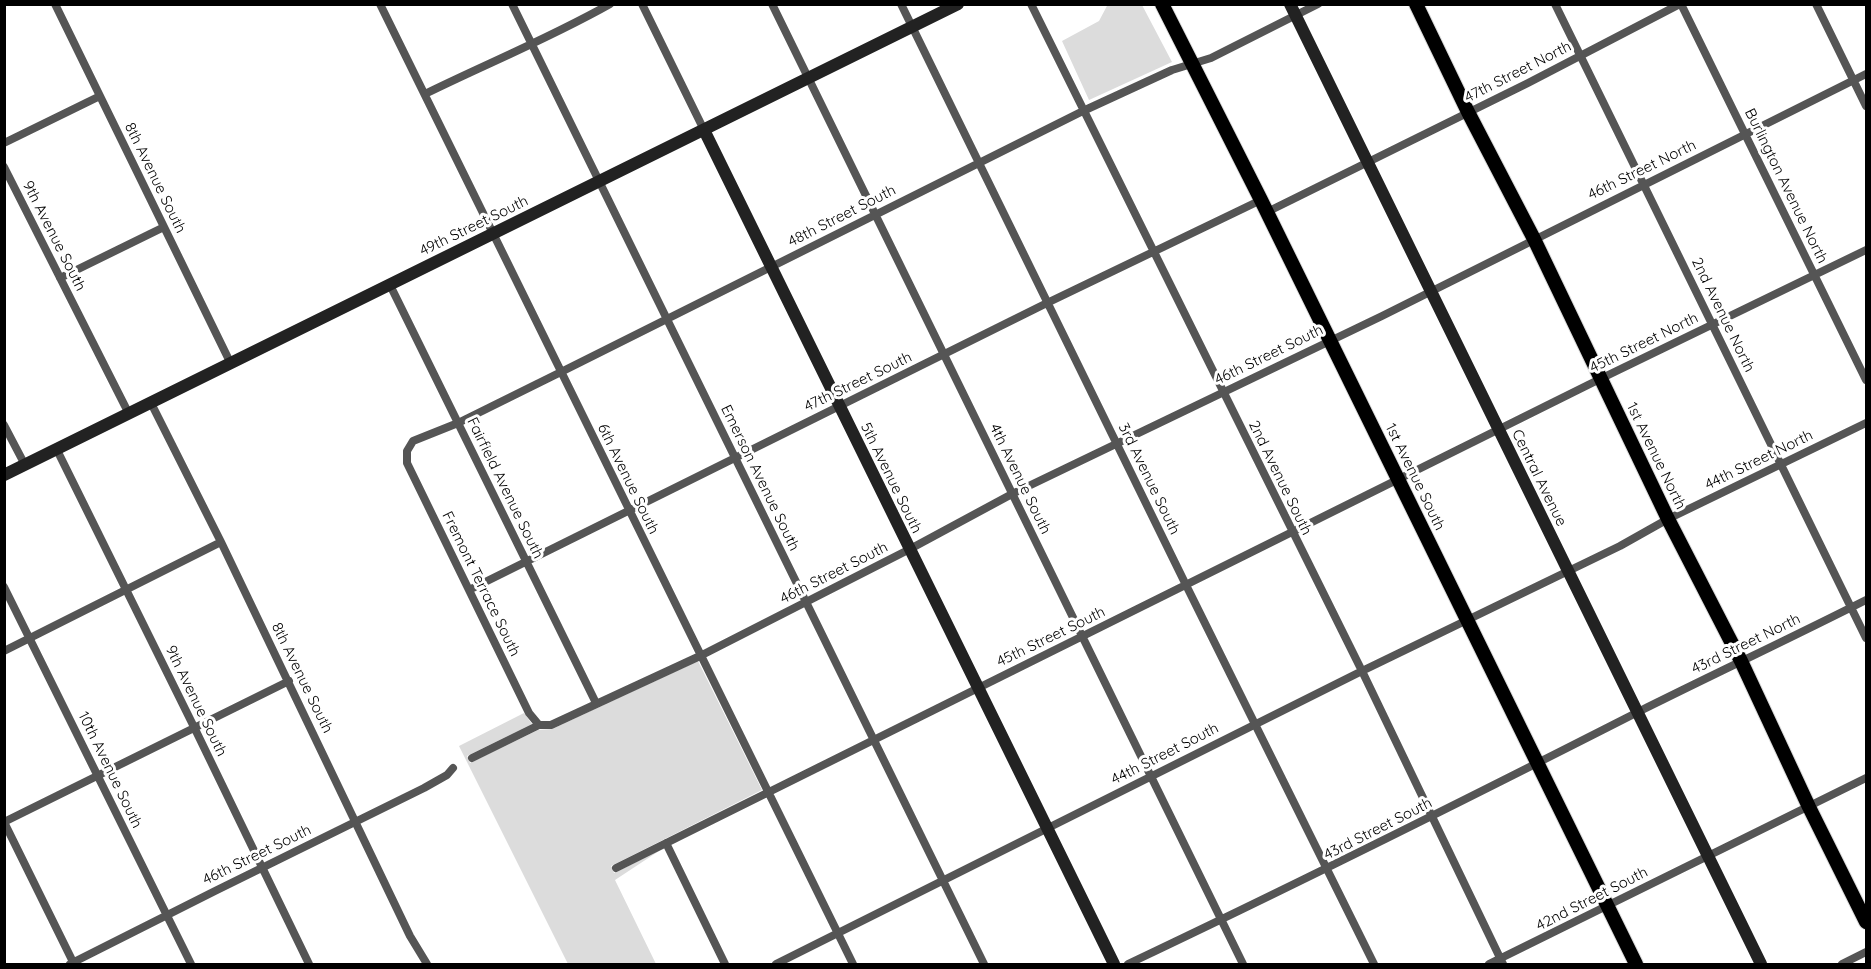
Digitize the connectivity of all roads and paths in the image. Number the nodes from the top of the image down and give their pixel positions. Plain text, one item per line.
1 (55, 4) edge
2 (380, 4) edge
3 (512, 4) edge
4 (610, 4) edge
5 (642, 4) edge
6 (772, 4) edge
7 (901, 4) edge
8 (958, 4) edge
9 (1031, 4) edge
10 (1162, 4) edge
11 (1318, 4) edge
12 (1416, 4) edge
13 (1555, 4) edge
14 (1681, 4) edge
15 (1816, 4) edge
16 (1293, 10) edge
17 (912, 27) junction
18 (531, 45) junction
19 (1580, 56) junction
20 (1191, 63) junction
21 (1866, 74) edge
22 (808, 78) junction
23 (1854, 80) junction
24 (425, 94) junction
25 (100, 96) junction
26 (1866, 106) edge
27 (1083, 111) junction
28 (1468, 112) junction
29 (704, 130) junction
30 (1745, 135) junction
31 (4, 143) edge
32 (1367, 162) junction
33 (979, 163) junction
34 (4, 167) edge
35 (600, 181) junction
36 (1644, 184) junction
37 (1264, 206) junction
38 (875, 215) junction
39 (164, 227) junction
40 (493, 234) junction
41 (1534, 239) junction
42 (1866, 250) edge
43 (1154, 252) junction
44 (771, 267) junction
45 (1815, 275) junction
46 (60, 278) junction
47 (390, 285) junction
48 (1431, 291) junction
49 (1047, 303) junction
50 (667, 319) junction
51 (1712, 324) junction
52 (1330, 340) junction
53 (944, 355) junction
54 (231, 364) junction
55 (561, 372) junction
56 (1600, 379) junction
57 (1866, 380) edge
58 (1223, 393) junction
59 (151, 403) junction
60 (840, 406) junction
61 (129, 414) junction
62 (458, 423) junction
63 (1866, 423) edge
64 (4, 425) edge
65 (1498, 430) junction
66 (1116, 444) junction
67 (57, 450) junction
68 (407, 451) joint
69 (735, 458) junction
70 (1781, 464) junction
71 (25, 465) junction
72 (4, 476) edge
73 (1399, 480) junction
74 (1012, 494) junction
75 (629, 511) junction
76 (1668, 519) junction
77 (1292, 533) junction
78 (221, 542) junction
79 (910, 549) junction
80 (526, 562) junction
81 (1568, 571) junction
82 (1186, 585) junction
83 (4, 587) edge
84 (126, 589) junction
85 (469, 590) junction
86 (1866, 600) edge
87 (806, 602) junction
88 (1851, 608) junction
89 (1467, 620) junction
90 (1082, 637) junction
91 (30, 638) junction
92 (1866, 638) edge
93 (4, 651) edge
94 (700, 656) junction
95 (1741, 662) junction
96 (1362, 671) junction
97 (289, 681) junction
98 (978, 688) junction
99 (596, 704) junction
100 (1637, 713) junction
101 (539, 725) junction
102 (1255, 725) junction
103 (195, 729) junction
104 (874, 740) junction
105 (472, 758) dead end
106 (1537, 763) junction
107 (453, 768) dead end
108 (98, 776) junction
109 (1151, 777) junction
110 (1866, 778) edge
111 (768, 792) junction
112 (1809, 807) junction
113 (1433, 816) junction
114 (4, 822) edge
115 (356, 822) junction
116 (1047, 829) junction
117 (666, 843) junction
118 (1708, 857) junction
119 (616, 868) dead end
120 (262, 869) junction
121 (1327, 870) junction
122 (943, 881) junction
123 (1609, 907) junction
124 (166, 915) junction
125 (1221, 920) junction
126 (1866, 922) edge
127 (838, 934) junction
128 (1866, 952) edge
129 (1502, 962) edge
130 (72, 964) edge
131 (191, 964) edge
132 (309, 964) edge
133 (427, 964) edge
134 (725, 964) edge
135 (777, 964) edge
136 (853, 964) edge
137 (984, 964) edge
138 (1114, 964) edge
139 (1128, 964) edge
140 (1243, 964) edge
141 (1374, 964) edge
142 (1489, 964) edge
143 (1636, 964) edge
144 (1761, 964) edge
145 (1842, 964) edge

1 - 25 street, 8th Avenue South
2 - 24 street, 6th Avenue South
3 - 18 street, Emerson Avenue South
4 - 18 street
5 - 29 street, 5th Avenue South
6 - 22 street, 4th Avenue South
7 - 17 street, 3rd Avenue South
8 - 17 main road, 49th Street South
9 - 27 street, 2nd Avenue South
10 - 20 main road, 1st Avenue South
11 - 16 street, 48th Street South
12 - 28 main road, 1st Avenue North
13 - 19 street, 2nd Avenue North
14 - 19 street, 47th Street North
14 - 30 street, Burlington Avenue North
15 - 23 street
16 - 20 street, 48th Street South
16 - 32 main road, Central Avenue
17 - 22 main road, 49th Street South
17 - 33 street, 3rd Avenue South
18 - 24 street
18 - 35 street, Emerson Avenue South
19 - 28 street, 47th Street North
19 - 36 street, 2nd Avenue North
20 - 27 street, 48th Street South
20 - 37 main road, 1st Avenue South
21 - 23 street, 46th Street North
22 - 29 main road, 49th Street South
22 - 38 street, 4th Avenue South
23 - 26 street
23 - 30 street, 46th Street North
24 - 40 street, 6th Avenue South
25 - 31 street
25 - 39 street, 8th Avenue South
27 - 33 street, 48th Street South
27 - 43 street, 2nd Avenue South
28 - 32 street, 47th Street North
28 - 41 main road, 1st Avenue North
29 - 35 main road, 49th Street South
29 - 44 main road, 5th Avenue South
30 - 36 street, 46th Street North
30 - 45 street, Burlington Avenue North
32 - 37 street, 47th Street South
32 - 48 main road, Central Avenue
33 - 38 street, 48th Street South
33 - 49 street, 3rd Avenue South
34 - 46 street, 9th Avenue South
35 - 40 main road, 49th Street South
35 - 50 street, Emerson Avenue South
36 - 41 street, 46th Street North
36 - 51 street, 2nd Avenue North
37 - 43 street, 47th Street South
37 - 52 main road, 1st Avenue South
38 - 44 street, 48th Street South
38 - 53 street, 4th Avenue South
39 - 46 street
39 - 54 street, 8th Avenue South
40 - 47 main road, 49th Street South
40 - 55 street, 6th Avenue South
41 - 48 street, 46th Street North
41 - 56 main road, 1st Avenue North
42 - 45 street, 45th Street North
43 - 49 street, 47th Street South
43 - 58 street, 2nd Avenue South
44 - 50 street, 48th Street South
44 - 60 main road, 5th Avenue South
45 - 51 street, 45th Street North
45 - 57 street, Burlington Avenue North
46 - 61 street, 9th Avenue South
47 - 54 main road, 49th Street South
47 - 62 street, Fairfield Avenue South
48 - 52 street, 46th Street South
48 - 65 main road, Central Avenue
49 - 53 street, 47th Street South
49 - 66 street, 3rd Avenue South
50 - 55 street, 48th Street South
50 - 69 street, Emerson Avenue South
51 - 56 street, 45th Street North
51 - 70 street, 2nd Avenue North
52 - 58 street, 46th Street South
52 - 73 main road, 1st Avenue South
53 - 60 street, 47th Street South
53 - 74 street, 4th Avenue South
54 - 59 main road, 49th Street South
55 - 62 street, 48th Street South
55 - 75 street, 6th Avenue South
56 - 65 street, 45th Street North
56 - 76 main road, 1st Avenue North
58 - 66 street, 46th Street South
58 - 77 street, 2nd Avenue South
59 - 61 main road, 49th Street South
59 - 78 street, 8th Avenue South
60 - 69 street, 47th Street South
60 - 79 main road, 5th Avenue South
61 - 67 main road, 49th Street South
62 - 68 street, 48th Street South
62 - 80 street, Fairfield Avenue South
63 - 70 street, 44th Street North
64 - 71 street
65 - 73 street, 45th Street South
65 - 81 main road, Central Avenue
66 - 74 street, 46th Street South
66 - 82 street, 3rd Avenue South
67 - 71 main road, 49th Street South
67 - 84 street, 9th Avenue South
68 - 85 street, Fremont Terrace South
69 - 75 street, 47th Street South
69 - 87 street, Emerson Avenue South
70 - 76 street, 44th Street North
70 - 88 street, 2nd Avenue North
71 - 72 main road, 49th Street South
73 - 77 street, 45th Street South
73 - 89 main road, 1st Avenue South
74 - 79 street, 46th Street South
74 - 90 street, 4th Avenue South
75 - 80 street, 47th Street South
75 - 94 street, 6th Avenue South
76 - 81 street, 44th Street North
76 - 95 main road, 1st Avenue North
77 - 82 street, 45th Street South
77 - 96 street, 2nd Avenue South
78 - 84 street
78 - 97 street, 8th Avenue South
79 - 87 street, 46th Street South
79 - 98 main road, 5th Avenue South
80 - 85 street, 47th Street South
80 - 99 street, Fairfield Avenue South
81 - 89 street, 44th Street South
81 - 100 main road, Central Avenue
82 - 90 street, 45th Street South
82 - 102 street, 3rd Avenue South
83 - 91 street, 10th Avenue South
84 - 91 street
84 - 103 street, 9th Avenue South
85 - 101 street, Fremont Terrace South
86 - 88 street, 43rd Street North
87 - 94 street, 46th Street South
87 - 104 street, Emerson Avenue South
88 - 92 street, 2nd Avenue North
88 - 95 street, 43rd Street North
89 - 96 street, 44th Street South
89 - 106 main road, 1st Avenue South
90 - 98 street, 45th Street South
90 - 109 street, 4th Avenue South
91 - 93 street
91 - 108 street, 10th Avenue South
94 - 99 street, 46th Street South
94 - 111 street, 6th Avenue South
95 - 100 street, 43rd Street North
95 - 112 main road, 1st Avenue North
96 - 102 street, 44th Street South
96 - 113 street, 2nd Avenue South
97 - 103 street
97 - 115 street, 8th Avenue South
98 - 104 street, 45th Street South
98 - 116 main road, 5th Avenue South
99 - 101 street, 46th Street South
100 - 106 street, 43rd Street South
100 - 118 main road, Central Avenue
101 - 105 street, 46th Street South
102 - 109 street, 44th Street South
102 - 121 street, 3rd Avenue South
103 - 108 street
103 - 120 street, 9th Avenue South
104 - 111 street, 45th Street South
104 - 122 street, Emerson Avenue South
106 - 113 street, 43rd Street South
106 - 123 main road, 1st Avenue South
107 - 115 street, 46th Street South
108 - 114 street
108 - 124 street, 10th Avenue South
109 - 116 street, 44th Street South
109 - 125 street, 4th Avenue South
110 - 112 street, 42nd Street South
111 - 117 street, 45th Street South
111 - 127 street, 6th Avenue South
112 - 118 street, 42nd Street South
112 - 126 main road, 1st Avenue North
113 - 121 street, 43rd Street South
113 - 129 street, 2nd Avenue South
114 - 130 street
115 - 120 street, 46th Street South
115 - 133 street, 8th Avenue South
116 - 122 street, 44th Street South
116 - 138 main road, 5th Avenue South
117 - 119 street, 45th Street South
117 - 134 street
118 - 123 street, 42nd Street South
118 - 144 main road, Central Avenue
120 - 124 street, 46th Street South
120 - 132 street, 9th Avenue South
121 - 125 street, 43rd Street South
121 - 141 street, 3rd Avenue South
122 - 127 street, 44th Street South
122 - 137 street, Emerson Avenue South
123 - 129 street, 42nd Street South
123 - 143 main road, 1st Avenue South
124 - 130 street, 46th Street South
124 - 131 street, 10th Avenue South
125 - 139 street, 43rd Street South
125 - 140 street, 4th Avenue South
127 - 135 street, 44th Street South
127 - 136 street, 6th Avenue South
128 - 145 street
129 - 142 street, 42nd Street South

